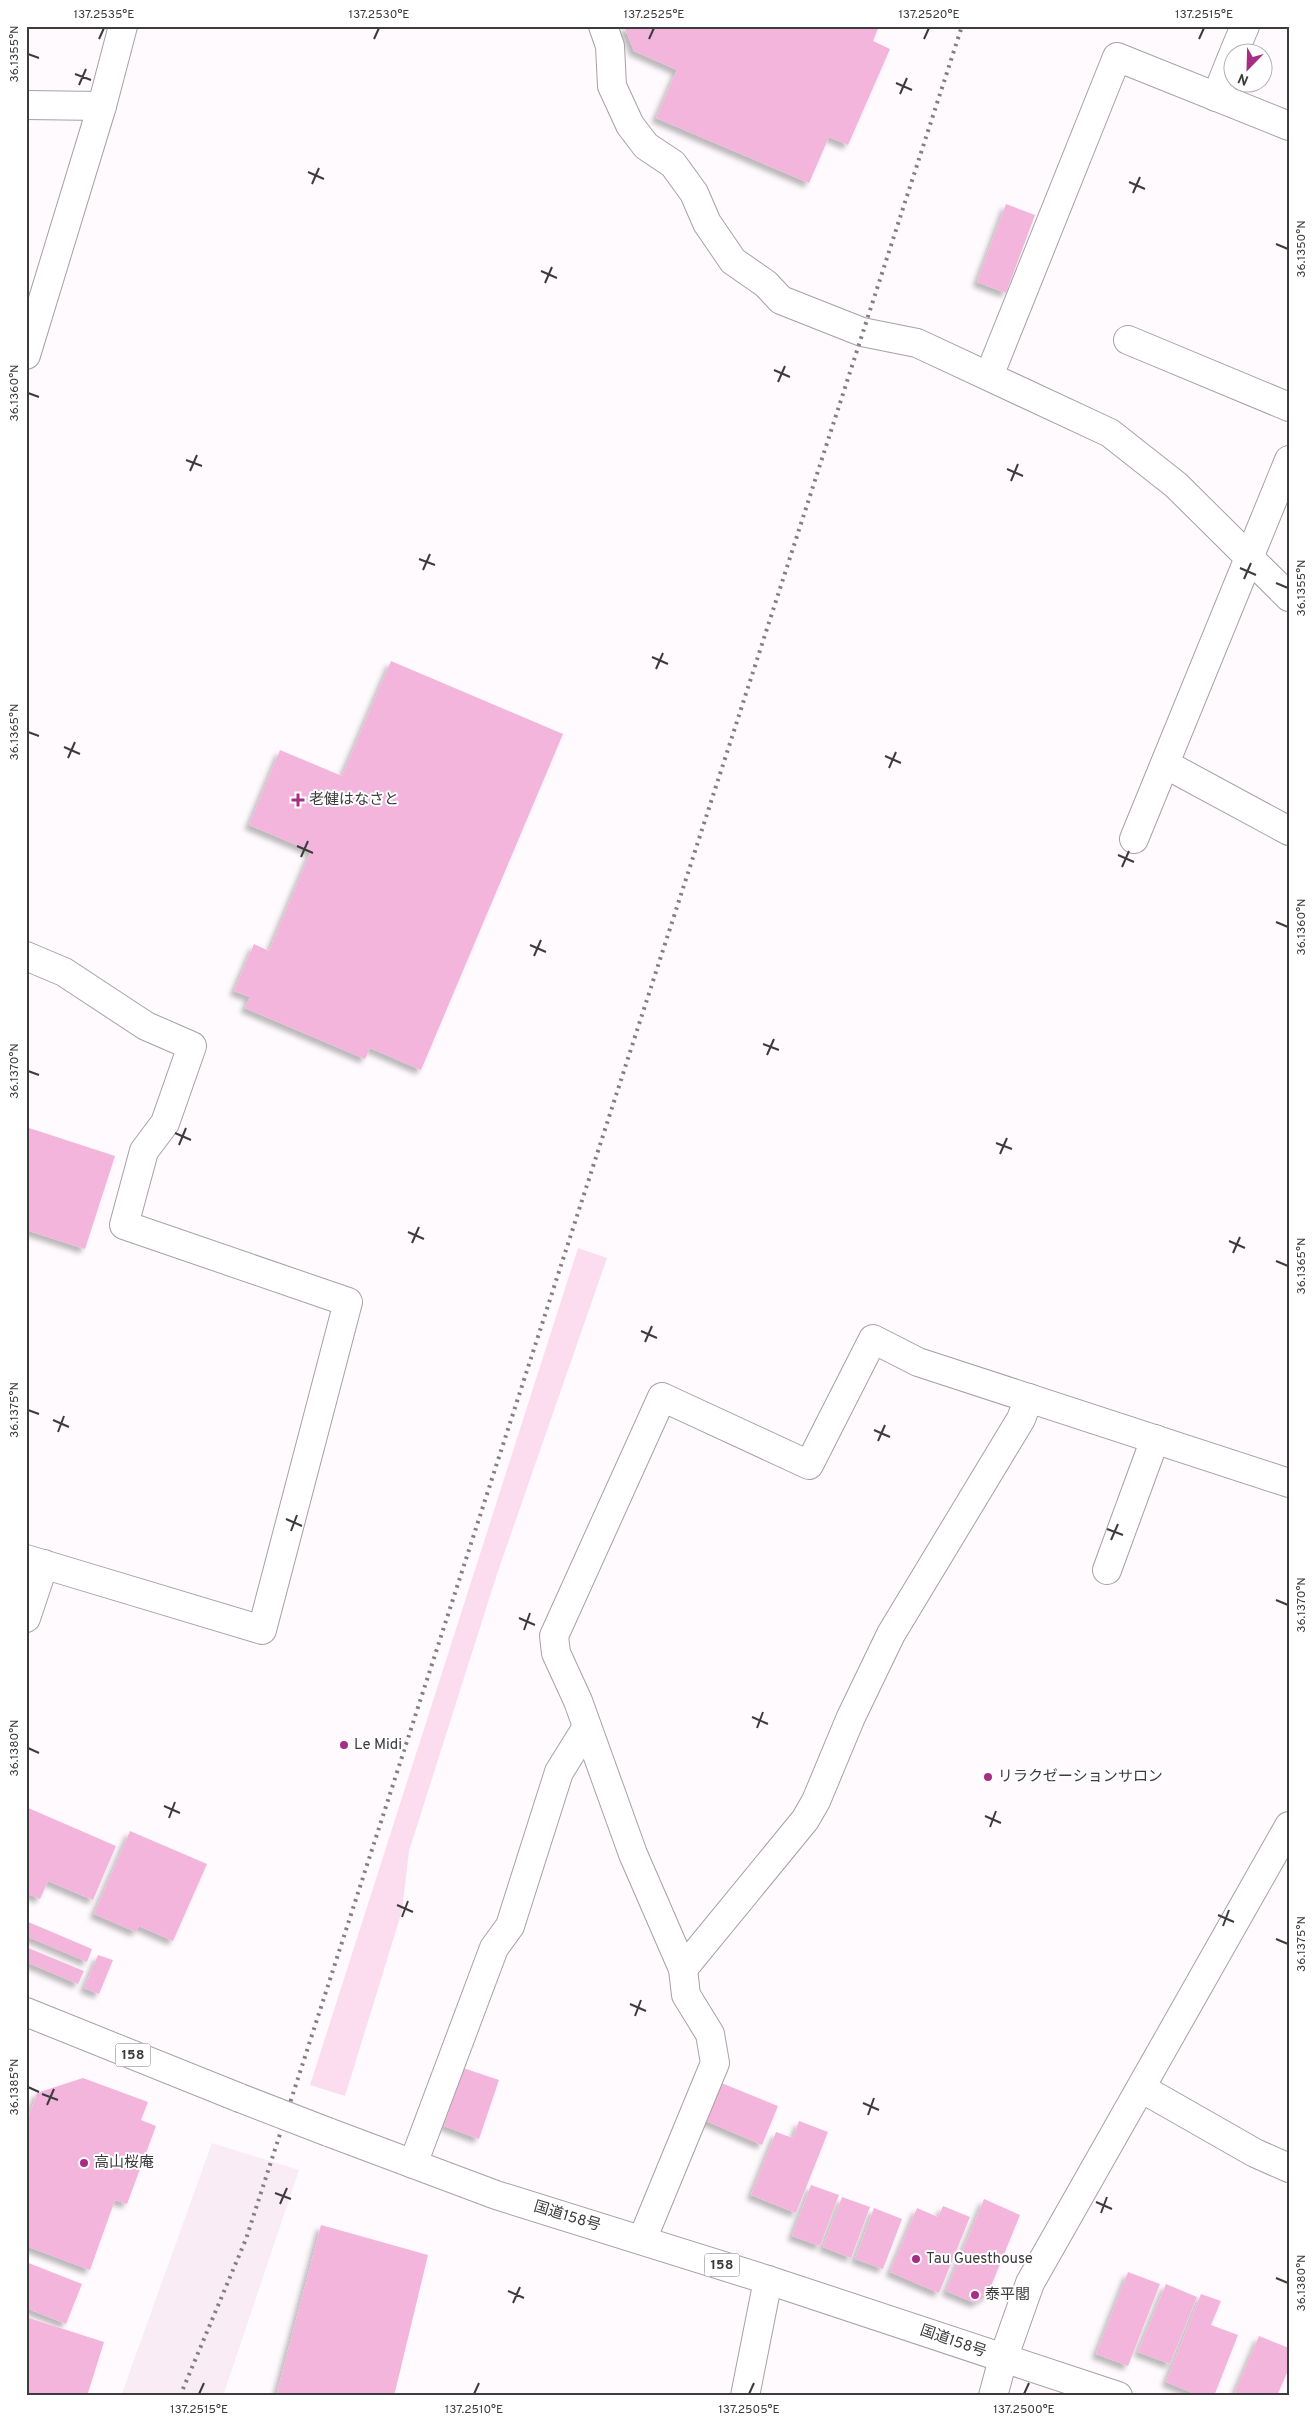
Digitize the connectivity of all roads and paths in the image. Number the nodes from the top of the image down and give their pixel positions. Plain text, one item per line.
1 (122, 26) edge
2 (603, 26) edge
3 (1245, 26) edge
4 (1238, 42) edge
5 (1222, 82) edge
6 (1216, 97) junction
7 (26, 105) edge
8 (102, 106) junction
9 (1289, 126) edge
10 (1128, 340) dead end
11 (26, 356) edge
12 (989, 376) junction
13 (1289, 407) edge
14 (1286, 478) edge
15 (1250, 557) junction
16 (1289, 597) edge
17 (1165, 764) junction
18 (1289, 830) edge
19 (1134, 839) dead end
20 (26, 956) edge
21 (1029, 1398) junction
22 (1155, 1439) junction
23 (1289, 1483) edge
24 (35, 1561) edge
25 (1107, 1570) dead end
26 (26, 1618) edge
27 (587, 1727) junction
28 (1289, 1826) edge
29 (684, 1969) junction
30 (26, 2012) edge
31 (1141, 2088) junction
32 (413, 2164) junction
33 (1289, 2168) edge
34 (642, 2240) junction
35 (768, 2280) junction
36 (1004, 2359) junction
37 (745, 2396) edge
38 (993, 2396) edge
39 (1118, 2396) edge

1 - 8 main road
2 - 12 main road
3 - 4 main road
5 - 6 main road
6 - 9 main road
6 - 12 main road
7 - 8 main road
8 - 11 main road
10 - 13 main road
12 - 15 main road
14 - 15 main road
15 - 16 main road
15 - 17 main road
17 - 18 main road
17 - 19 main road
20 - 24 main road
21 - 22 main road
21 - 27 main road
21 - 29 main road
22 - 23 main road
22 - 25 main road
24 - 26 main road
27 - 29 main road
27 - 32 main road
28 - 31 main road
29 - 34 main road
30 - 32 main road, 国道158号 / 158, bridge
31 - 33 main road
31 - 36 main road
32 - 34 main road, 国道158号 / 158
34 - 35 main road, 国道158号 / 158
35 - 36 main road, 国道158号 / 158
35 - 37 main road
36 - 38 main road
36 - 39 main road, 国道158号 / 158

